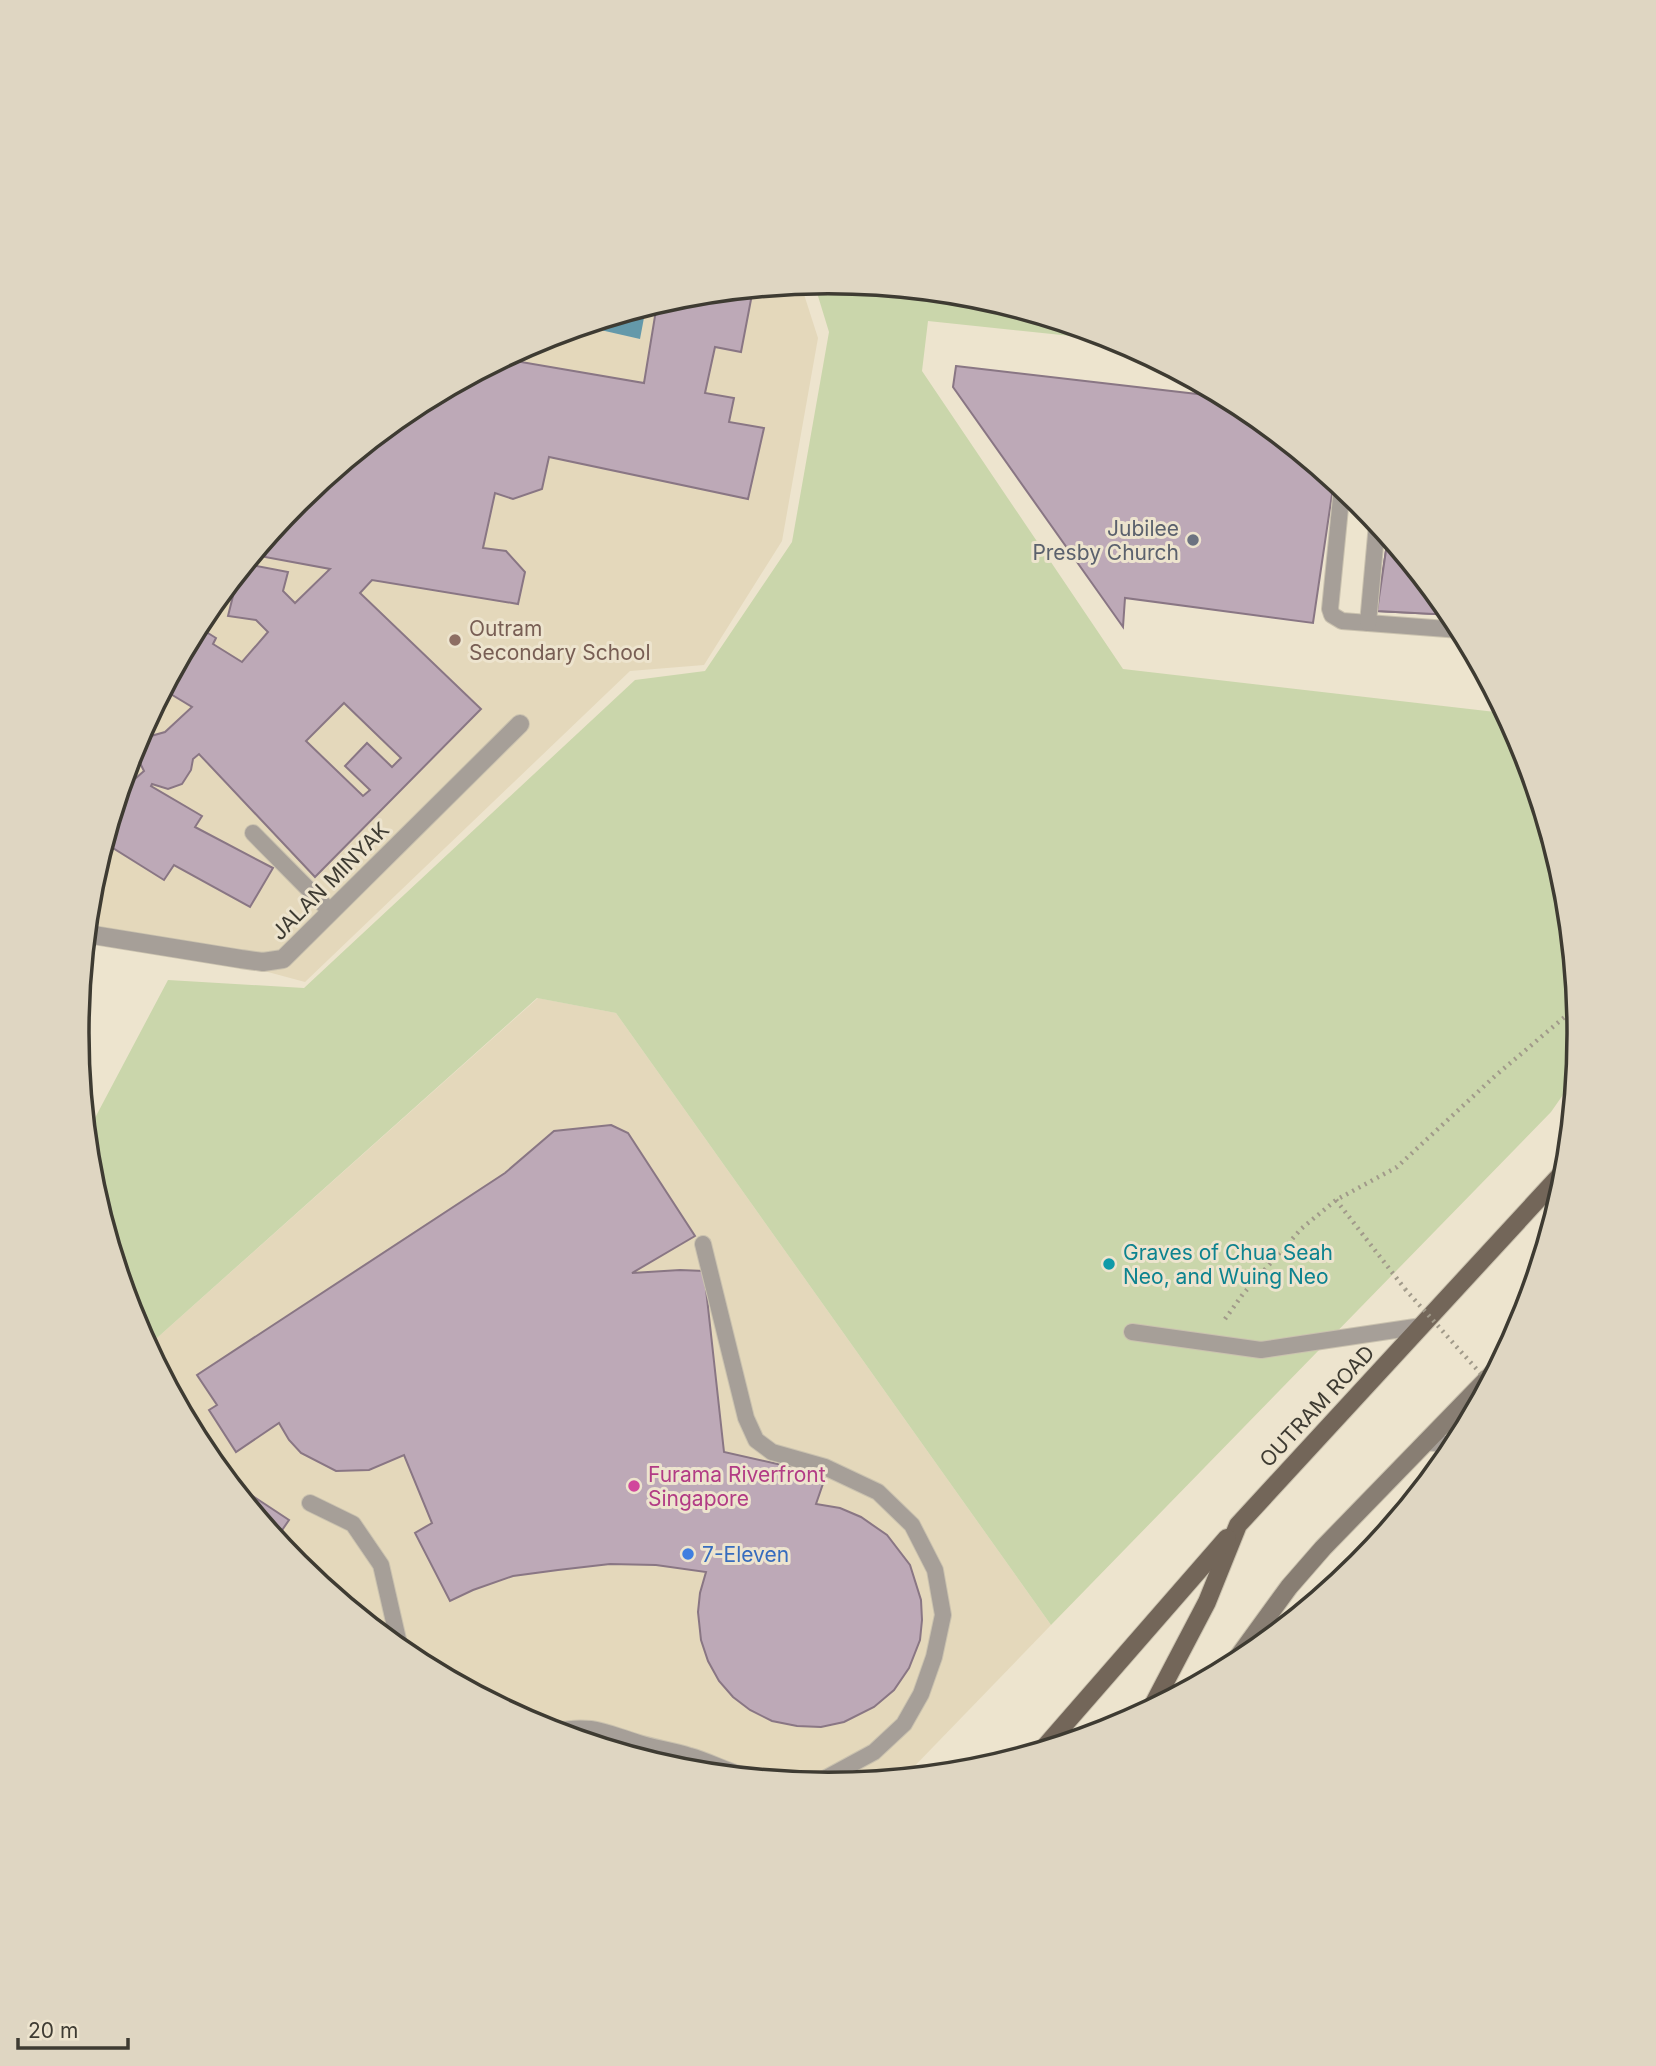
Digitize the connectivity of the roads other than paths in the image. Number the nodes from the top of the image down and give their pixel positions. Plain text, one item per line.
1 (1341, 502) edge
2 (1376, 538) edge
3 (1368, 623) junction
4 (1446, 629) edge
5 (520, 723) dead end
6 (253, 833) dead end
7 (331, 912) junction
8 (96, 935) edge
9 (1551, 1186) edge
10 (703, 1244) dead end
11 (1422, 1326) junction
12 (1132, 1332) dead end
13 (1473, 1392) edge
14 (1425, 1442) junction
15 (1441, 1444) edge
16 (310, 1503) dead end
17 (1238, 1525) junction
18 (396, 1632) edge
19 (1253, 1637) edge
20 (1159, 1694) edge
21 (575, 1727) edge
22 (1054, 1736) edge
23 (702, 1761) edge
24 (838, 1772) edge

1 - 3 lane
2 - 3 lane
3 - 4 lane
5 - 7 street, JALAN MINYAK
6 - 7 lane
7 - 8 street, JALAN MINYAK
9 - 11 main road, OUTRAM ROAD
10 - 24 lane
11 - 12 lane
11 - 17 main road, OUTRAM ROAD
13 - 14 main road
14 - 15 lane
14 - 19 main road
16 - 18 lane
17 - 20 main road, OUTRAM ROAD
17 - 22 main road
21 - 23 lane

